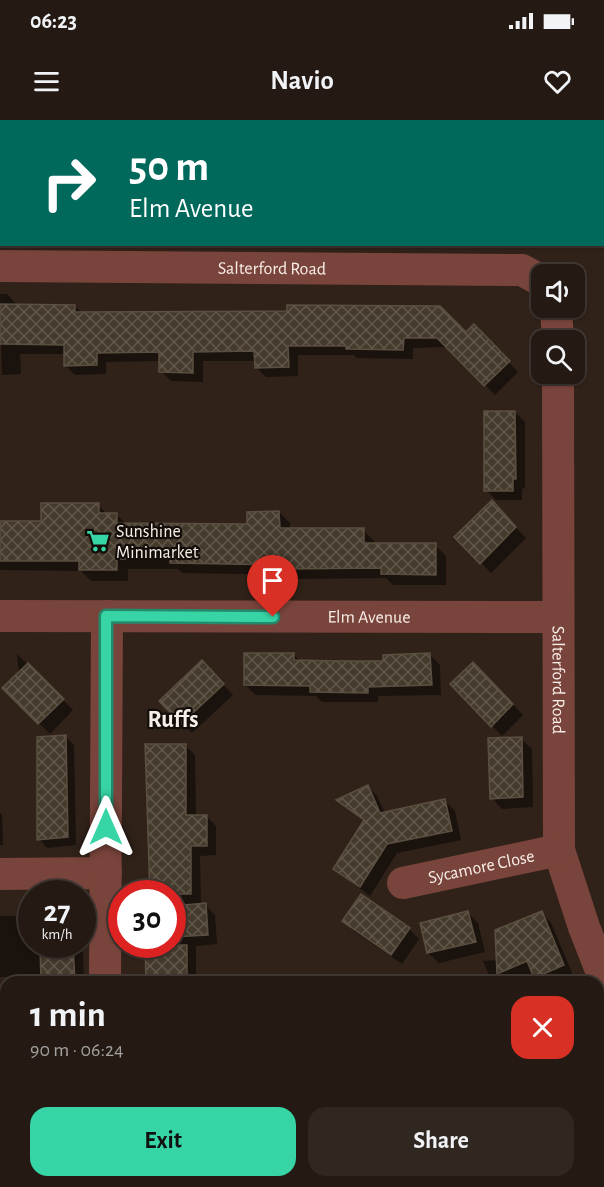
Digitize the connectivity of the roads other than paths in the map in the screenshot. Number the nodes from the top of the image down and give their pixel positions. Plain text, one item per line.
1 (0, 266) edge
2 (531, 275) edge
3 (558, 384) edge
4 (0, 616) edge
5 (106, 616) junction
6 (558, 617) junction
7 (559, 850) junction
8 (106, 873) junction
9 (0, 874) edge
10 (403, 882) dead end
11 (105, 976) edge
12 (603, 976) edge

1 - 2 street, Salterford Road
3 - 6 street, Salterford Road
4 - 5 street, Elm Avenue
5 - 6 street, Elm Avenue
5 - 8 street
6 - 7 street, Salterford Road
7 - 10 street, Sycamore Close
7 - 12 street, Salterford Road
8 - 9 street
8 - 11 street

